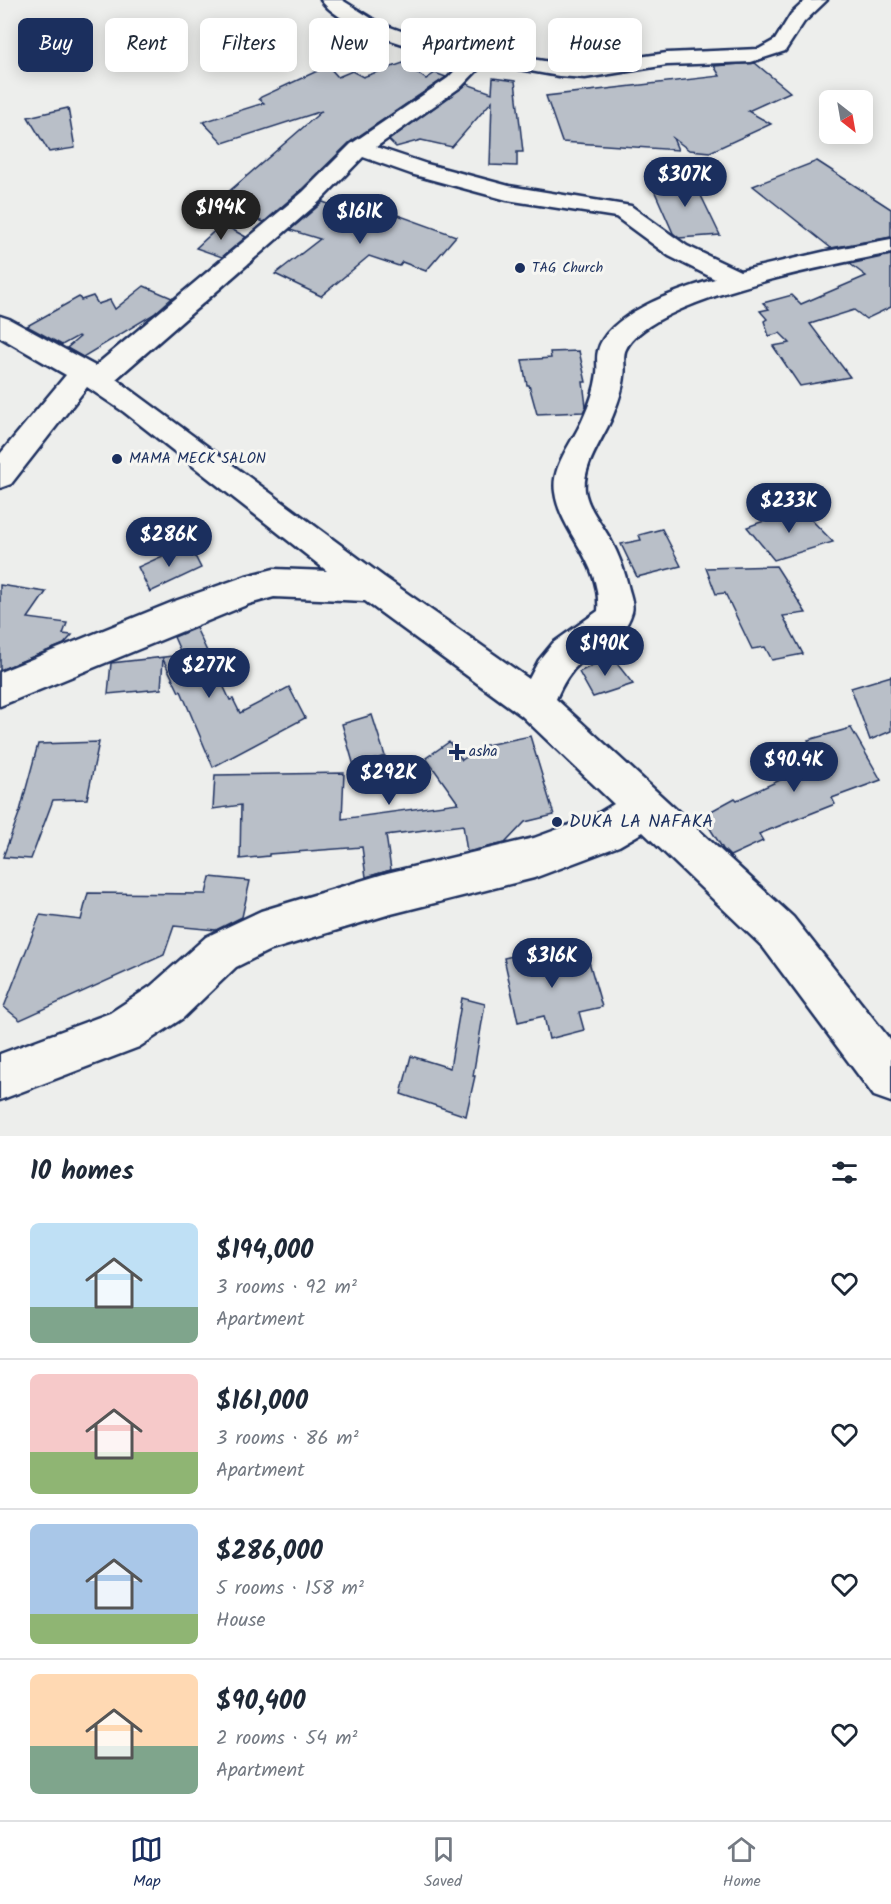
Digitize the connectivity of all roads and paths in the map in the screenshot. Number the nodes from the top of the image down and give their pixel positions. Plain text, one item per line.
1 (330, 0) edge
2 (818, 0) edge
3 (401, 38) edge
4 (536, 66) edge
5 (465, 72) edge
6 (359, 149) junction
7 (891, 246) edge
8 (737, 280) junction
9 (0, 325) edge
10 (90, 376) junction
11 (0, 476) edge
12 (372, 587) junction
13 (0, 689) edge
14 (535, 704) junction
15 (646, 808) junction
16 (0, 1077) edge
17 (891, 1079) edge

1 - 3 street
2 - 4 street
5 - 6 street
6 - 8 street
6 - 10 street
7 - 8 street
8 - 14 street
9 - 10 street
10 - 11 street
10 - 12 street
12 - 13 street
12 - 14 street
14 - 15 street
15 - 16 street
15 - 17 street

